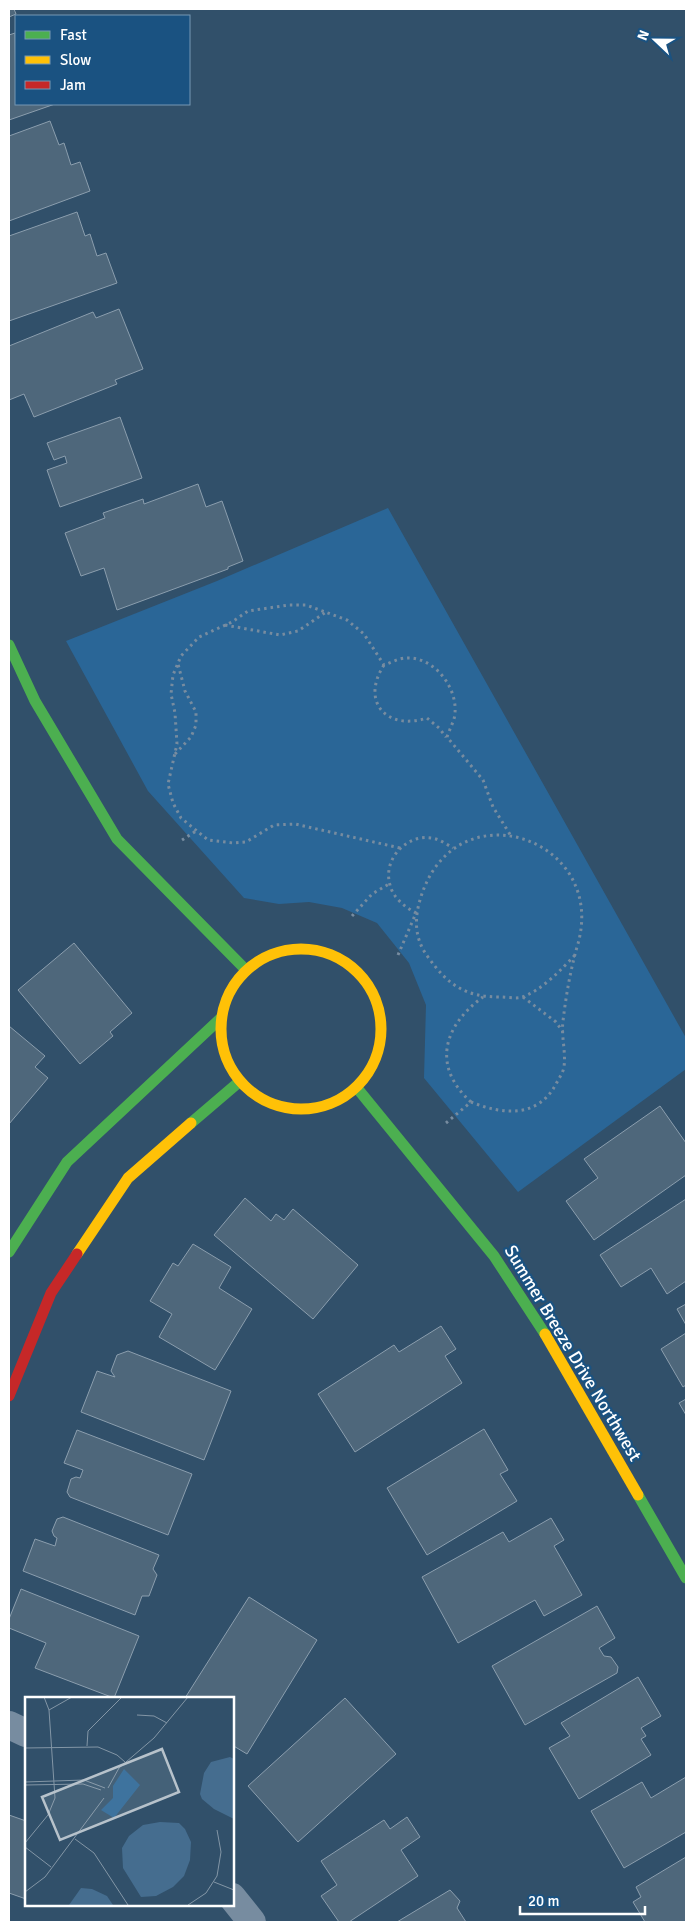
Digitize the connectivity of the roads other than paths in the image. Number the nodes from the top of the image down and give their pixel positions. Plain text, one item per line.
1 (9, 645) edge
2 (246, 970) junction
3 (221, 1018) junction
4 (239, 1082) junction
5 (357, 1088) junction
6 (9, 1252) edge
7 (9, 1396) edge
8 (686, 1578) edge
9 (9, 1725) edge
10 (25, 1733) edge
11 (234, 1900) edge
12 (252, 1922) edge

1 - 2 street
2 - 3 street
2 - 5 street
3 - 4 street
3 - 6 street
4 - 5 street
4 - 7 street
5 - 8 street, Summer Breeze Drive Northwest
9 - 10 street
11 - 12 street

